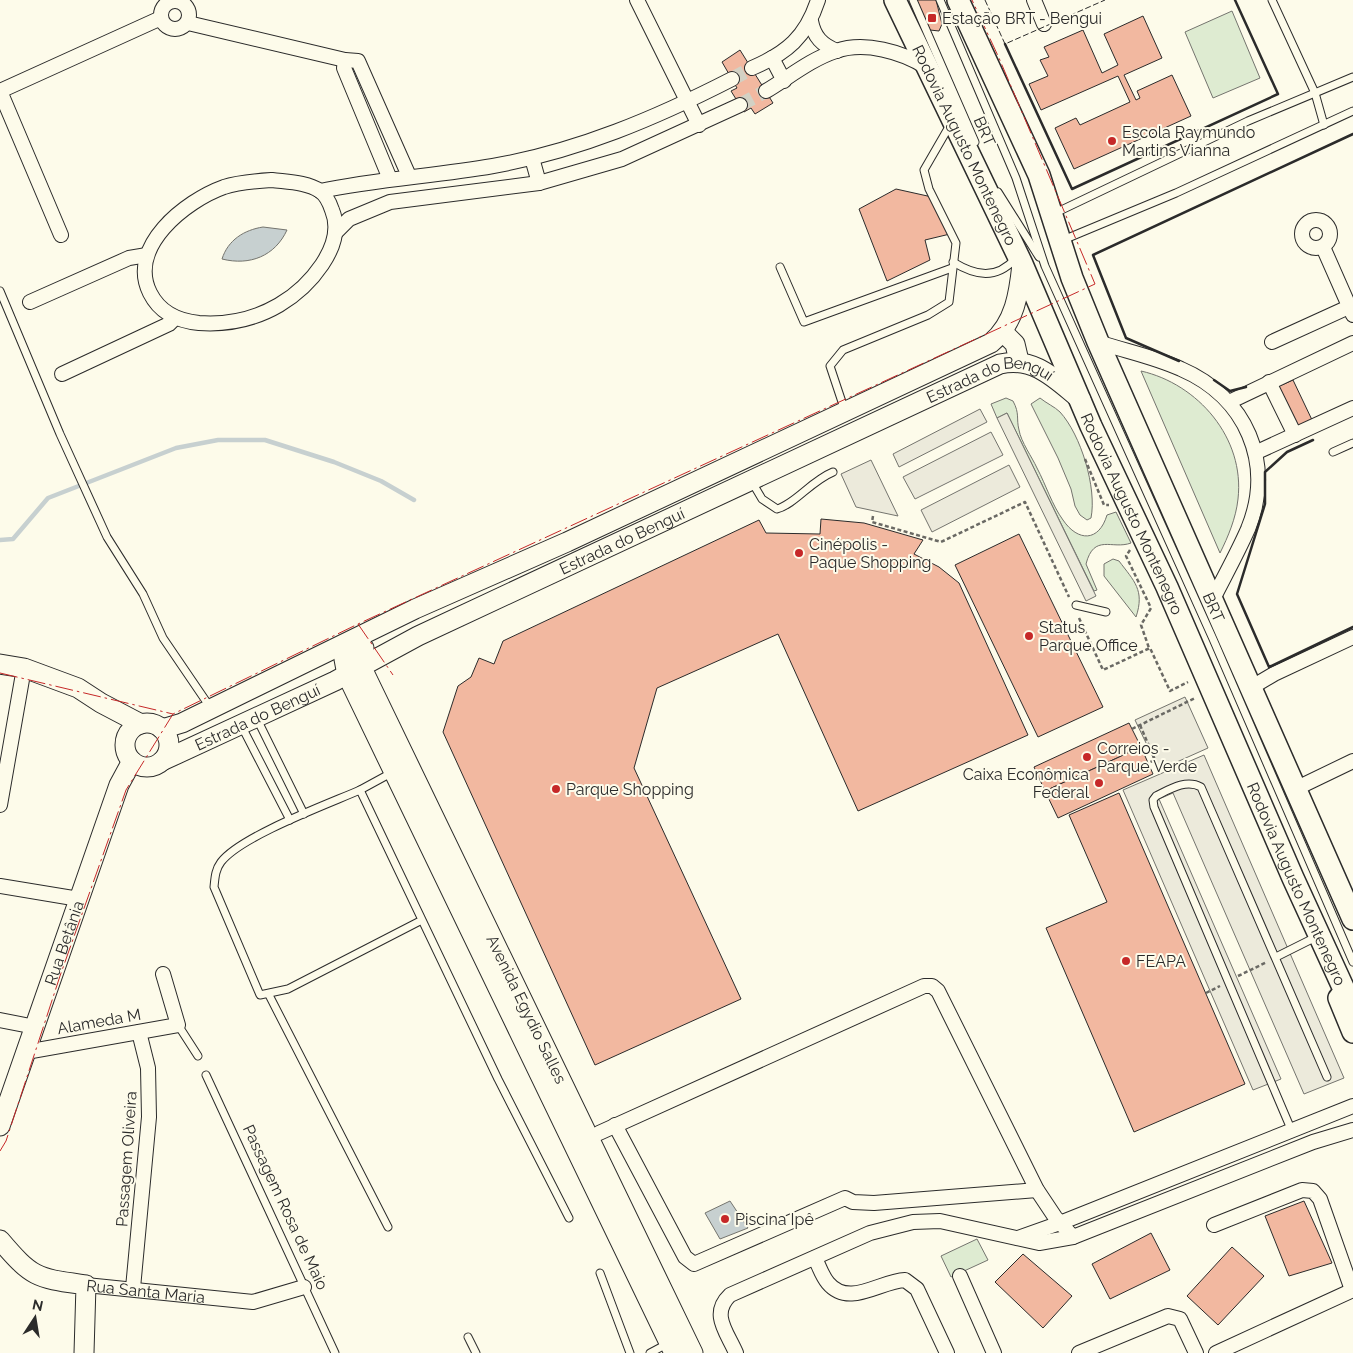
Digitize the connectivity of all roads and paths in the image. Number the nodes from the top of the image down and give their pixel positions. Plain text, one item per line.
1 (637, 0) edge
2 (818, 0) edge
3 (896, 0) edge
4 (913, 0) edge
5 (940, 0) edge
6 (958, 0) edge
7 (1034, 0) edge
8 (1272, 0) edge
9 (161, 18) junction
10 (811, 21) junction
11 (188, 23) junction
12 (1044, 24) dead end
13 (836, 51) junction
14 (772, 58) junction
15 (345, 60) junction
16 (752, 68) tunnel mouth
17 (928, 69) junction
18 (1353, 77) edge
19 (732, 79) tunnel mouth
20 (784, 81) junction
21 (766, 91) tunnel mouth
22 (1315, 93) junction
23 (688, 102) junction
24 (740, 105) tunnel mouth
25 (378, 107) junction
26 (1353, 111) edge
27 (363, 113) junction
28 (953, 120) junction
29 (699, 125) junction
30 (1324, 125) junction
31 (978, 149) dead end
32 (532, 158) junction
33 (493, 166) junction
34 (409, 176) junction
35 (390, 179) junction
36 (539, 183) junction
37 (993, 184) dead end
38 (500, 188) junction
39 (320, 191) junction
40 (1052, 214) junction
41 (336, 232) junction
42 (61, 235) dead end
43 (1061, 242) junction
44 (1323, 247) dead end
45 (148, 255) junction
46 (1020, 260) junction
47 (952, 265) junction
48 (1045, 266) junction
49 (780, 267) dead end
50 (0, 291) edge
51 (30, 302) dead end
52 (1352, 309) edge
53 (176, 318) junction
54 (1002, 332) junction
55 (1098, 342) junction
56 (1272, 342) dead end
57 (1353, 343) edge
58 (1019, 361) junction
59 (62, 374) dead end
60 (1269, 382) junction
61 (1081, 400) junction
62 (1229, 402) junction
63 (1353, 408) edge
64 (845, 412) junction
65 (1295, 435) junction
66 (1353, 443) edge
67 (1256, 452) junction
68 (1333, 452) dead end
69 (833, 472) dead end
70 (751, 480) junction
71 (873, 516) dead end
72 (566, 542) junction
73 (1126, 556) dead end
74 (576, 561) junction
75 (1212, 601) junction
76 (1073, 602) joint
77 (415, 609) junction
78 (1106, 612) dead end
79 (1079, 618) dead end
80 (1353, 637) edge
81 (1150, 648) junction
82 (0, 664) edge
83 (24, 668) junction
84 (354, 670) junction
85 (1205, 673) junction
86 (1252, 688) junction
87 (1197, 697) dead end
88 (101, 703) junction
89 (211, 710) junction
90 (249, 722) junction
91 (141, 724) junction
92 (1140, 725) junction
93 (162, 729) junction
94 (1132, 729) dead end
95 (126, 739) junction
96 (132, 761) junction
97 (162, 761) junction
98 (1353, 761) edge
99 (1148, 763) dead end
100 (393, 772) junction
101 (1295, 789) junction
102 (360, 790) junction
103 (0, 806) edge
104 (304, 814) junction
105 (290, 820) junction
106 (0, 886) edge
107 (79, 899) junction
108 (1352, 915) edge
109 (422, 920) junction
110 (1320, 935) junction
111 (1276, 957) junction
112 (1346, 970) edge
113 (163, 974) dead end
114 (1228, 982) junction
115 (1206, 993) dead end
116 (269, 995) junction
117 (1353, 1009) edge
118 (0, 1020) edge
119 (178, 1025) junction
120 (35, 1027) junction
121 (139, 1032) junction
122 (1353, 1032) edge
123 (26, 1052) junction
124 (198, 1056) dead end
125 (206, 1075) dead end
126 (1327, 1077) dead end
127 (1353, 1106) edge
128 (615, 1125) junction
129 (0, 1126) edge
130 (1291, 1129) junction
131 (1353, 1130) edge
132 (599, 1133) dead end
133 (1195, 1168) junction
134 (1204, 1185) junction
135 (1037, 1190) junction
136 (569, 1218) dead end
137 (1060, 1223) junction
138 (1214, 1225) dead end
139 (388, 1227) dead end
140 (1073, 1236) junction
141 (1018, 1238) junction
142 (0, 1240) edge
143 (815, 1258) junction
144 (1350, 1271) edge
145 (600, 1273) dead end
146 (960, 1276) dead end
147 (86, 1285) junction
148 (304, 1286) junction
149 (133, 1288) junction
150 (1353, 1290) edge
151 (468, 1337) dead end
152 (672, 1348) edge
153 (84, 1353) edge
154 (335, 1353) edge
155 (476, 1353) edge
156 (630, 1353) edge
157 (650, 1353) edge
158 (693, 1353) edge
159 (736, 1353) edge
160 (946, 1353) edge
161 (994, 1353) edge
162 (1079, 1353) edge
163 (1196, 1353) edge
164 (1216, 1353) edge

1 - 23 street
2 - 10 street
3 - 17 main road, Rodovia Augusto Montenegro
4 - 31 lane, BRT
5 - 48 lane, BRT
6 - 40 main road
7 - 12 street
8 - 22 lane
9 - 11 street
9 - 11 street
9 - 42 street
10 - 13 street
10 - 14 street
11 - 15 street
13 - 17 street
13 - 20 street
14 - 16 street
14 - 20 street
15 - 25 street
15 - 27 street
17 - 28 main road, Rodovia Augusto Montenegro
18 - 22 lane
19 - 23 street
20 - 21 street
22 - 30 lane
22 - 40 lane
23 - 29 street
23 - 32 street
24 - 29 street
25 - 27 street
25 - 34 street
26 - 30 lane
27 - 35 street
28 - 46 main road, Rodovia Augusto Montenegro
28 - 47 lane
29 - 36 street
30 - 43 lane
32 - 33 street
32 - 36 street
33 - 34 street
33 - 38 street
34 - 35 street
35 - 39 street
36 - 38 street
37 - 48 lane, BRT
38 - 41 street
39 - 41 street
39 - 45 street
40 - 43 main road
41 - 53 street
43 - 55 main road
44 - 52 street
45 - 51 street
45 - 53 street
46 - 47 lane
46 - 54 street, Estrada do Benguí
46 - 61 main road, Rodovia Augusto Montenegro
47 - 49 lane
47 - 64 lane
48 - 112 lane, BRT
50 - 89 lane
52 - 56 street
53 - 59 street
54 - 58 street
54 - 64 street, Estrada do Benguí
55 - 62 street
55 - 75 main road
57 - 60 street
58 - 61 street, Estrada do Benguí
58 - 70 street, Estrada do Benguí
60 - 62 street
60 - 65 street
61 - 85 main road, Rodovia Augusto Montenegro
62 - 67 street
63 - 65 street
64 - 72 street, Estrada do Benguí
65 - 67 street
66 - 68 lane
67 - 75 street
69 - 70 lane
70 - 74 street, Estrada do Benguí
71 - 76 path
72 - 74 street
72 - 77 street, Estrada do Benguí
73 - 81 path
74 - 84 street, Estrada do Benguí
75 - 86 main road
76 - 78 lane
77 - 84 street
77 - 89 street, Estrada do Benguí
79 - 81 path
80 - 86 street
81 - 85 path
82 - 83 street
83 - 88 street
83 - 103 street
84 - 90 street, Estrada do Benguí
84 - 100 street, Avenida Egydio Salles
84 - 158 street, Avenida Egydio Salles
85 - 110 main road, Rodovia Augusto Montenegro
86 - 101 main road
87 - 92 path
88 - 91 street
88 - 95 street
89 - 93 street, Estrada do Benguí
90 - 97 street, Estrada do Benguí
90 - 104 lane
90 - 105 lane
91 - 93 street
91 - 95 street
92 - 94 path
92 - 99 path
93 - 97 street
95 - 96 street
96 - 97 street
96 - 107 street, Rua Betânia
98 - 101 street
100 - 102 lane
100 - 152 street, Avenida Egydio Salles
101 - 108 main road
102 - 104 lane
102 - 109 lane
104 - 105 lane
105 - 116 lane
106 - 107 street
107 - 120 street, Rua Betânia
109 - 116 lane
109 - 136 lane
110 - 111 lane
110 - 112 main road, Rodovia Augusto Montenegro
111 - 114 path
111 - 114 lane
111 - 126 lane
112 - 117 main road
112 - 122 main road, Rodovia Augusto Montenegro
113 - 119 street
114 - 115 path
114 - 130 lane
116 - 139 lane
118 - 120 street
119 - 121 street, Alameda M
119 - 124 lane
120 - 123 street, Rua Betânia
121 - 123 street, Alameda M
121 - 149 street, Passagem Oliveira
123 - 129 street, Rua Betânia
125 - 148 lane, Passagem Rosa de Maio
127 - 130 street
128 - 132 street
128 - 135 street
128 - 135 street
130 - 133 street
131 - 134 street
133 - 134 lane
133 - 137 street
134 - 140 street
135 - 137 street
137 - 140 street
137 - 141 street
138 - 144 street
140 - 141 street
141 - 143 street
142 - 147 street, Rua Santa Maria
143 - 159 street
143 - 160 street
144 - 150 street
145 - 156 lane
146 - 161 street
147 - 149 street, Rua Santa Maria
147 - 153 street
148 - 149 street, Rua Santa Maria
148 - 154 lane, Passagem Rosa de Maio
150 - 164 street
151 - 155 lane
152 - 157 lane
162 - 163 street

